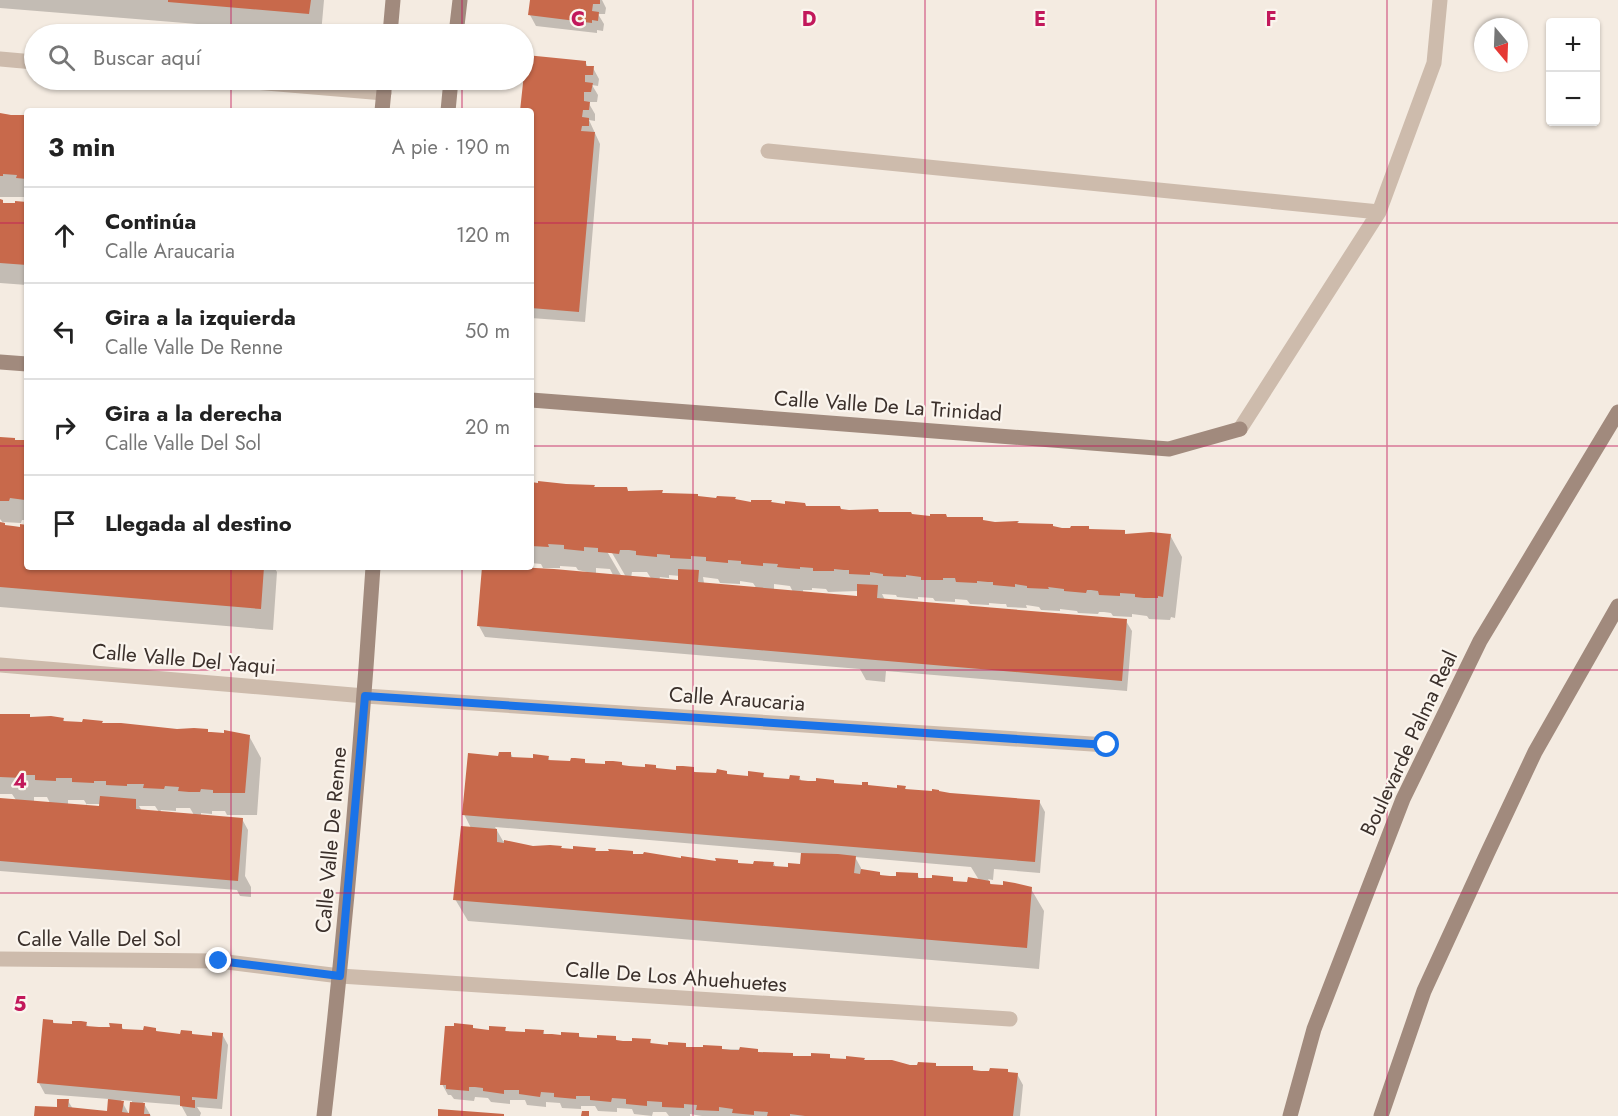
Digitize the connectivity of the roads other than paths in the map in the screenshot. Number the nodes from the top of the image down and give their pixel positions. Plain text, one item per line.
1 (393, 0) edge
2 (460, 0) edge
3 (1440, 0) edge
4 (391, 24) edge
5 (457, 24) edge
6 (0, 59) edge
7 (24, 61) edge
8 (385, 90) edge
9 (451, 90) edge
10 (382, 108) edge
11 (448, 108) edge
12 (768, 151) dead end
13 (1378, 212) junction
14 (0, 362) edge
15 (24, 363) edge
16 (534, 400) edge
17 (1618, 412) edge
18 (373, 570) edge
19 (1618, 606) edge
20 (0, 665) edge
21 (365, 696) junction
22 (1107, 745) dead end
23 (0, 959) edge
24 (340, 976) junction
25 (1010, 1019) dead end
26 (324, 1116) edge
27 (1290, 1116) edge
28 (1381, 1116) edge

1 - 4 street
2 - 5 street
3 - 13 street
6 - 7 street
8 - 10 street
9 - 11 street
12 - 13 street
13 - 16 street, Calle Valle De La Trinidad
14 - 15 street
17 - 27 street, Boulevarde Palma Real
18 - 21 street, Calle Valle De Renne
19 - 28 street
20 - 21 street, Calle Valle Del Yaqui
21 - 22 street, Calle Araucaria
21 - 24 street, Calle Valle De Renne
23 - 24 street, Calle Valle Del Sol
24 - 25 street, Calle De Los Ahuehuetes
24 - 26 street, Calle Valle De Renne

